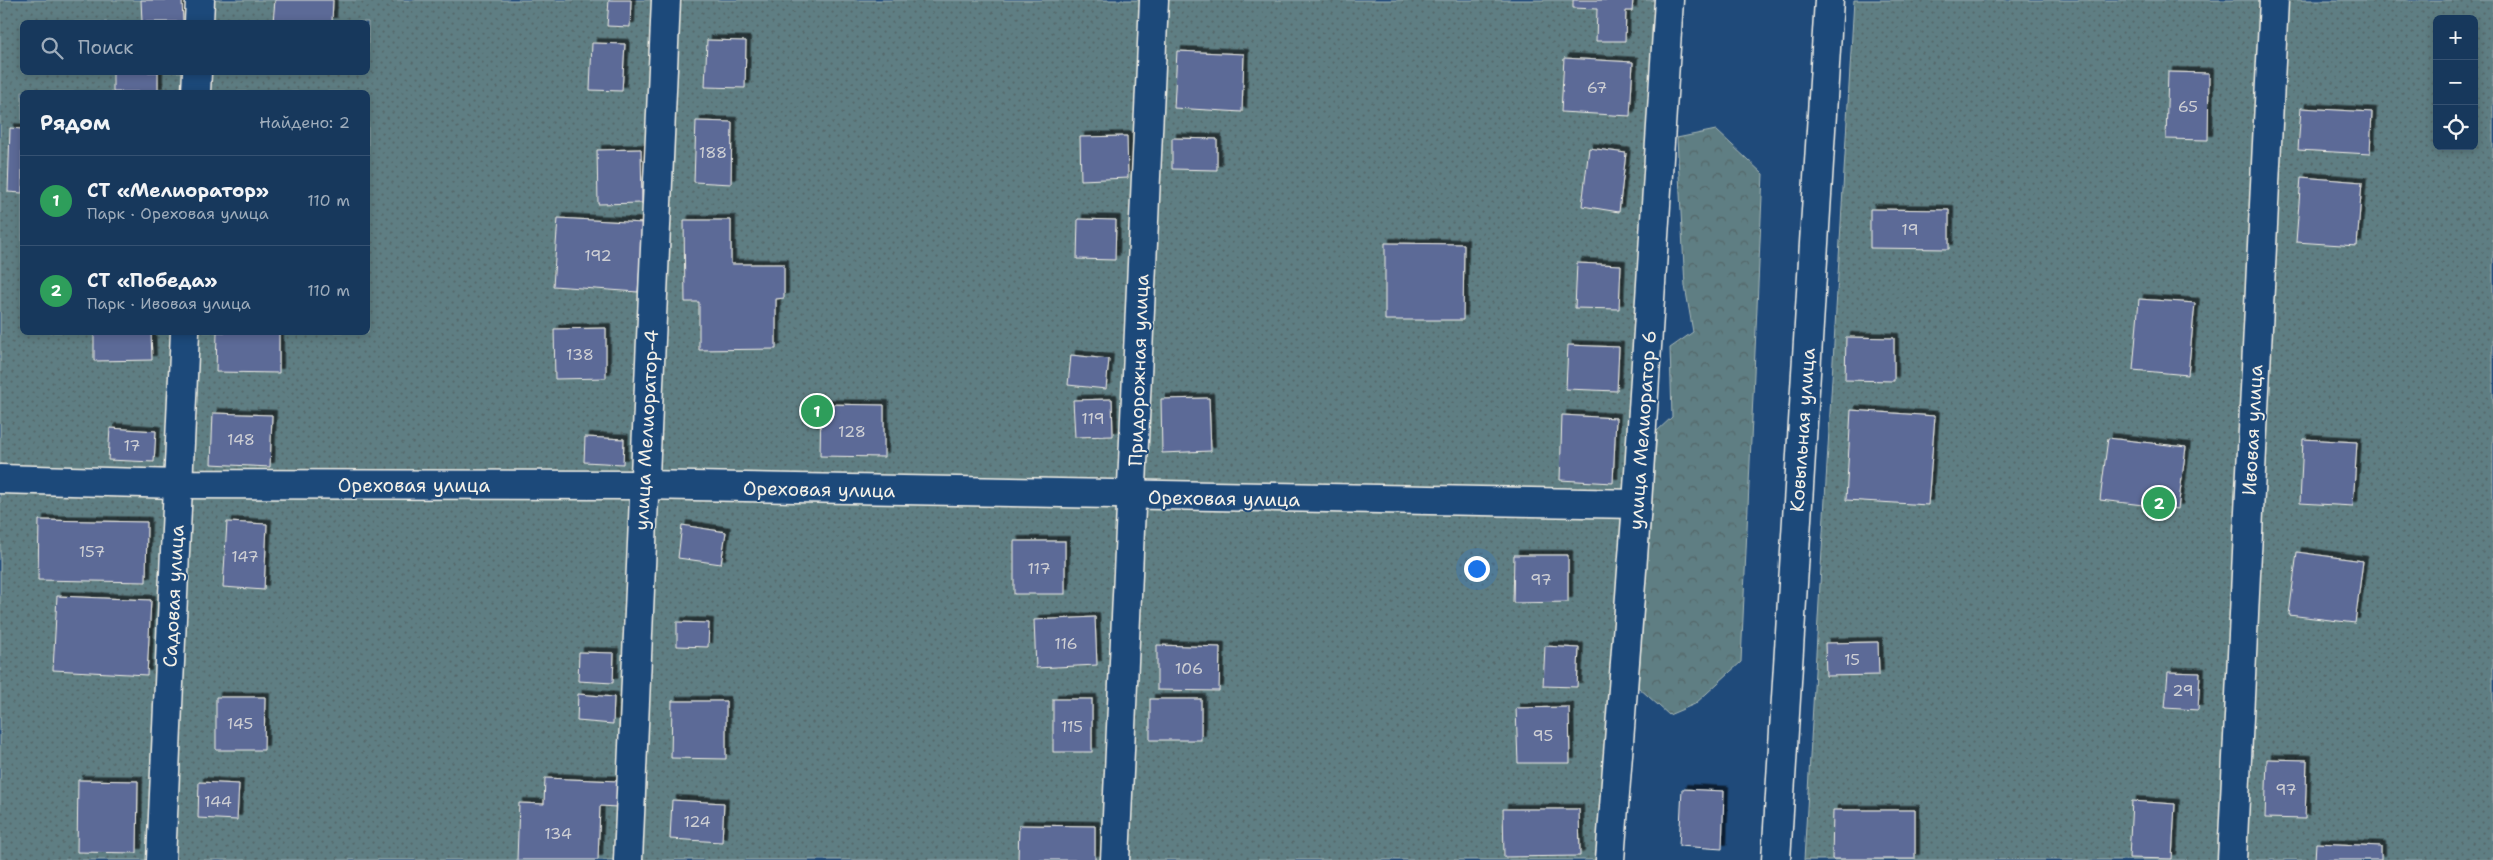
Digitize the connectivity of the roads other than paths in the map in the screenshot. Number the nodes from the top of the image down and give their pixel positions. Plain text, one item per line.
1 (200, 0) edge
2 (666, 0) edge
3 (1154, 0) edge
4 (1668, 0) edge
5 (1829, 0) edge
6 (2274, 0) edge
7 (199, 20) edge
8 (197, 75) edge
9 (196, 90) edge
10 (185, 335) edge
11 (0, 479) edge
12 (178, 484) junction
13 (644, 486) junction
14 (1132, 496) junction
15 (1637, 504) junction
16 (160, 860) edge
17 (628, 860) edge
18 (1115, 860) edge
19 (1610, 860) edge
20 (1776, 860) edge
21 (2232, 860) edge

1 - 7 street
2 - 13 street, улица Мелиоратор-4
3 - 14 street, Придорожная улица
4 - 15 street, улица Мелиоратор 6
5 - 20 street, Ковыльная улица
6 - 21 street, Ивовая улица
8 - 9 street
10 - 12 street, Садовая улица
11 - 12 street, Ореховая улица
12 - 13 street, Ореховая улица
12 - 16 street, Садовая улица
13 - 14 street, Ореховая улица
13 - 17 street, улица Мелиоратор-4
14 - 15 street, Ореховая улица
14 - 18 street, Придорожная улица
15 - 19 street, улица Мелиоратор 6

